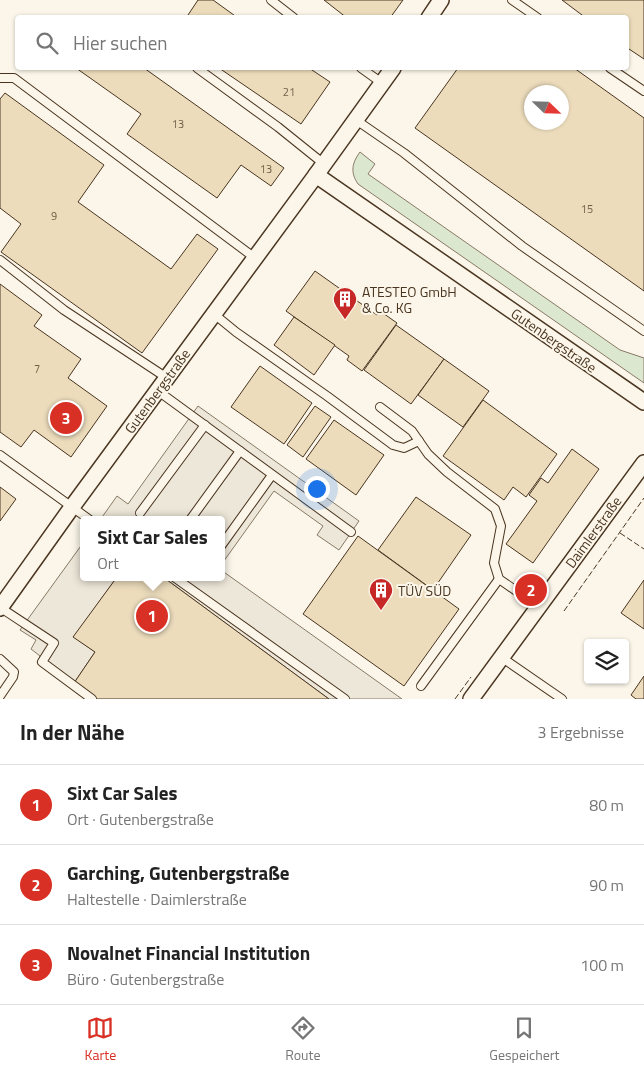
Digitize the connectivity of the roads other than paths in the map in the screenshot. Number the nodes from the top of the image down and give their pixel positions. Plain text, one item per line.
1 (271, 0) edge
2 (512, 0) edge
3 (290, 15) edge
4 (534, 15) edge
5 (200, 70) edge
6 (363, 70) edge
7 (392, 70) edge
8 (613, 70) edge
9 (0, 78) edge
10 (382, 83) junction
11 (644, 91) edge
12 (356, 120) junction
13 (320, 170) junction
14 (255, 258) junction
15 (0, 260) edge
16 (214, 314) junction
17 (644, 331) edge
18 (162, 384) junction
19 (644, 402) edge
20 (380, 407) dead end
21 (204, 426) junction
22 (419, 441) junction
23 (240, 452) junction
24 (0, 455) edge
25 (644, 463) edge
26 (272, 475) junction
27 (72, 507) junction
28 (140, 513) dead end
29 (84, 516) edge
30 (193, 516) edge
31 (351, 532) dead end
32 (225, 540) edge
33 (499, 579) junction
34 (180, 581) edge
35 (538, 606) junction
36 (0, 608) edge
37 (501, 657) junction
38 (0, 660) edge
39 (421, 686) dead end
40 (0, 696) edge
41 (92, 699) edge
42 (345, 699) edge
43 (471, 699) edge
44 (562, 699) edge

1 - 3 lane
2 - 4 lane
5 - 13 lane
6 - 10 lane
7 - 10 street, Gutenbergstraße
8 - 11 lane
9 - 14 lane
10 - 12 street, Gutenbergstraße
12 - 13 street, Gutenbergstraße
12 - 17 lane
13 - 14 street, Gutenbergstraße
13 - 19 street, Gutenbergstraße
14 - 16 street, Gutenbergstraße
15 - 18 lane
16 - 18 street, Gutenbergstraße
16 - 22 lane
18 - 21 lane
18 - 27 street, Gutenbergstraße
20 - 22 lane
21 - 23 lane
21 - 28 lane
22 - 33 lane
23 - 26 lane
23 - 30 lane
24 - 27 lane
25 - 35 street, Daimlerstraße
26 - 31 lane
26 - 32 lane
27 - 29 lane
27 - 36 street, Gutenbergstraße
33 - 35 lane
33 - 39 lane
34 - 42 lane
35 - 37 street, Daimlerstraße
36 - 41 lane
37 - 43 street, Daimlerstraße
37 - 44 lane
38 - 40 lane

